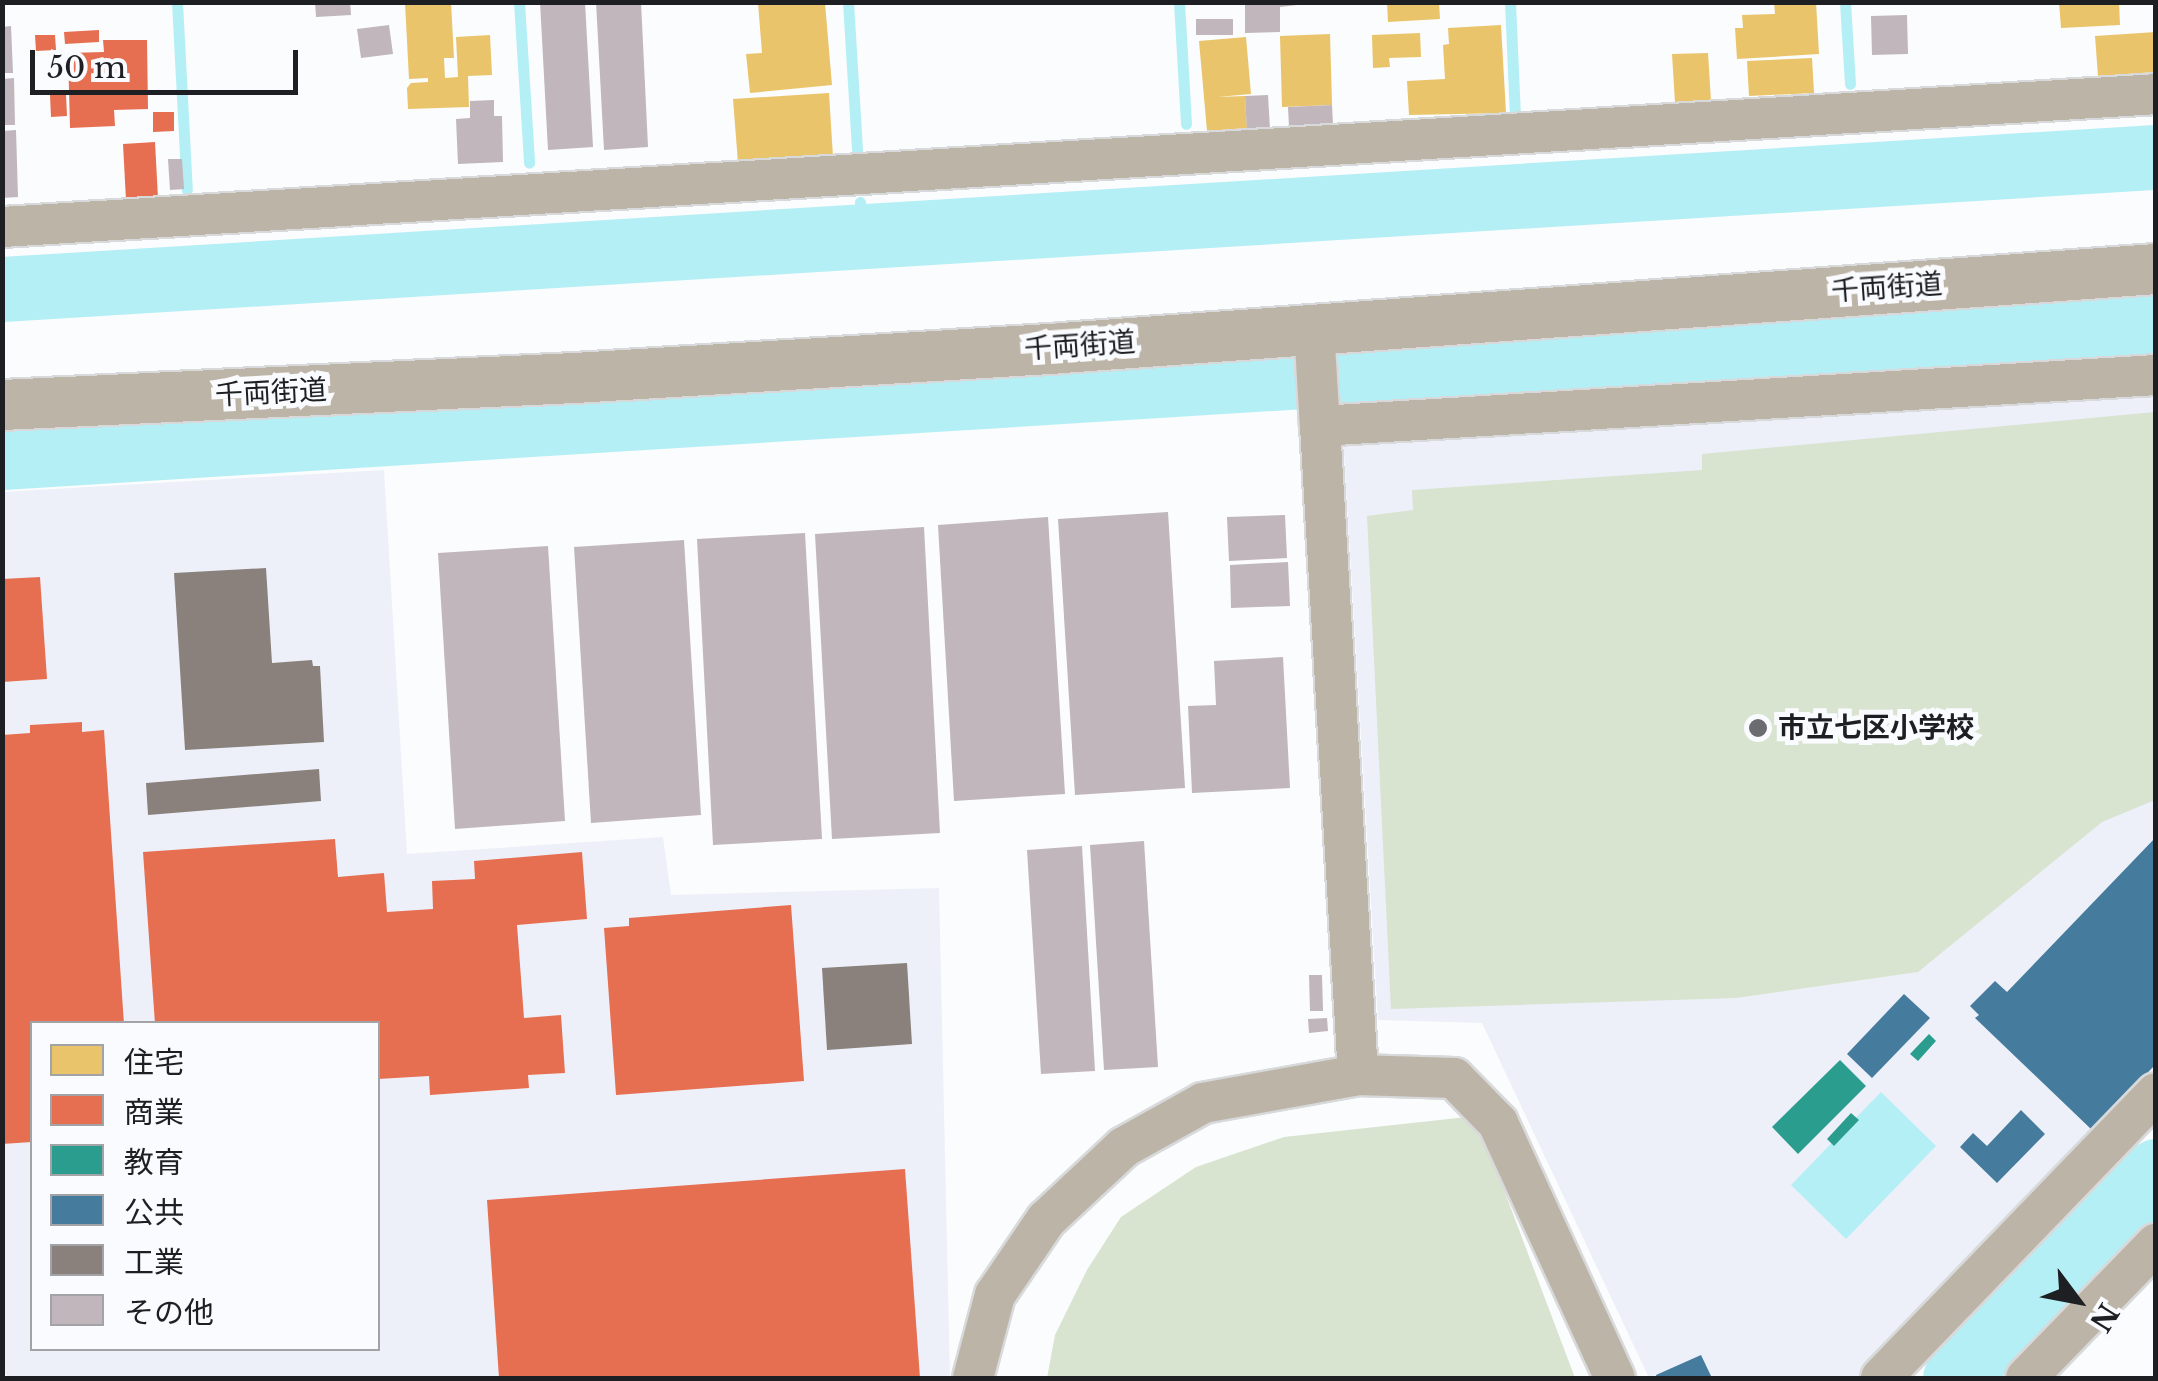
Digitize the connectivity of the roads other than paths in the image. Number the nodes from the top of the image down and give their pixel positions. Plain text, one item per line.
1 (2156, 94) edge
2 (2, 227) edge
3 (2156, 269) edge
4 (2156, 375) edge
5 (1317, 380) junction
6 (2, 405) edge
7 (1358, 1075) junction
8 (2156, 1093) edge
9 (2156, 1244) edge
10 (973, 1378) edge
11 (1615, 1378) edge
12 (1881, 1378) edge
13 (2026, 1378) edge

1 - 2 street
3 - 5 street, 千両街道
4 - 5 street
5 - 6 street, 千両街道
5 - 7 street
7 - 10 street
7 - 11 street
8 - 12 street
9 - 13 street

